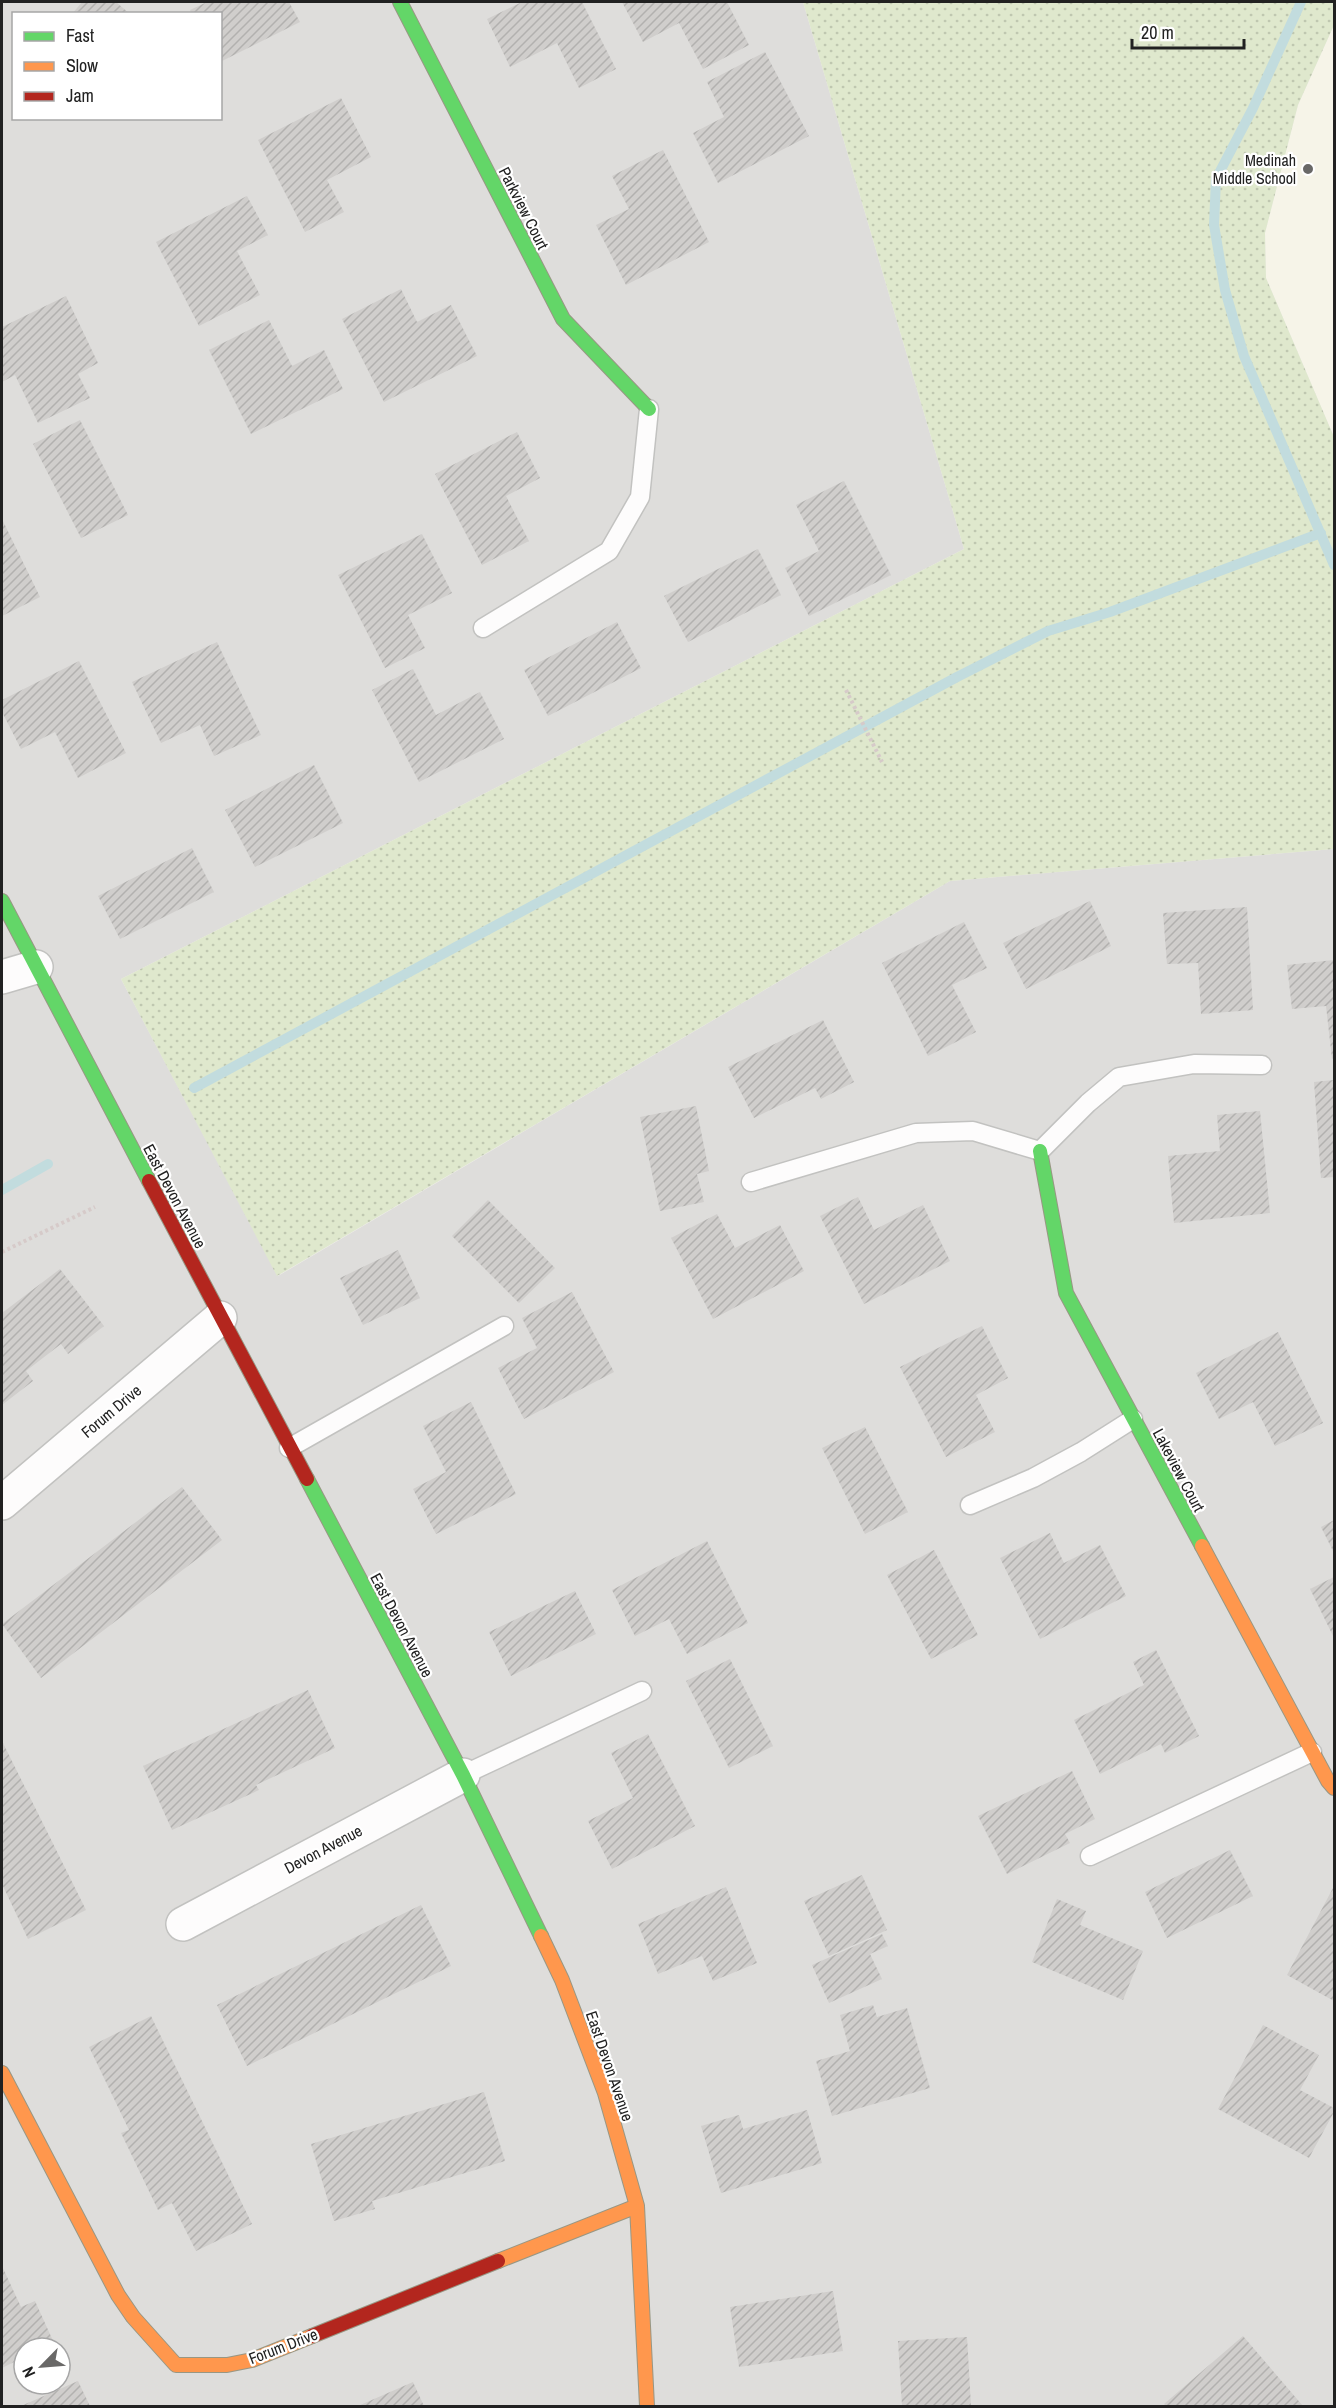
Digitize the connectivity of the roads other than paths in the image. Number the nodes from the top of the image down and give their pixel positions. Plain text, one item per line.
1 (400, 2) edge
2 (649, 409) joint
3 (483, 628) dead end
4 (2, 901) edge
5 (36, 967) junction
6 (2, 977) edge
7 (1262, 1065) dead end
8 (1040, 1151) junction
9 (751, 1182) dead end
10 (220, 1318) junction
11 (504, 1326) dead end
12 (1133, 1419) junction
13 (289, 1448) junction
14 (2, 1503) edge
15 (970, 1505) dead end
16 (642, 1691) dead end
17 (1312, 1752) junction
18 (463, 1775) junction
19 (1335, 1788) edge
20 (1090, 1856) dead end
21 (183, 1924) dead end
22 (2, 2073) edge
23 (637, 2206) junction
24 (647, 2406) edge

1 - 2 street, Parkview Court
2 - 3 lane
4 - 5 street, East Devon Avenue
5 - 6 street
5 - 10 street, East Devon Avenue
7 - 8 lane
8 - 9 lane
8 - 12 street, Lakeview Court
10 - 13 street, East Devon Avenue
10 - 14 street, Forum Drive
11 - 13 lane
12 - 15 lane
12 - 17 street, Lakeview Court
13 - 18 street, East Devon Avenue
16 - 18 lane
17 - 19 street, Lakeview Court
17 - 20 lane
18 - 21 street, Devon Avenue
18 - 23 street, East Devon Avenue
22 - 23 street, Forum Drive
23 - 24 street, East Devon Avenue

